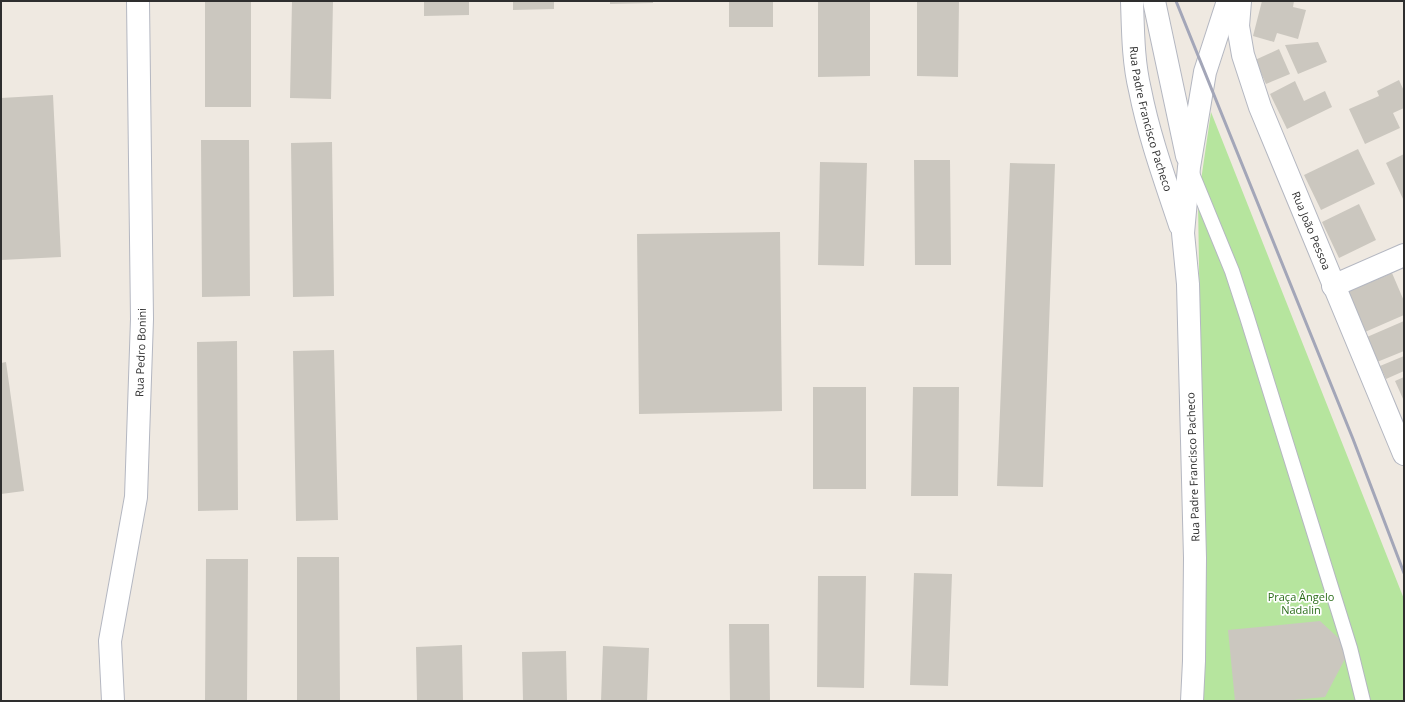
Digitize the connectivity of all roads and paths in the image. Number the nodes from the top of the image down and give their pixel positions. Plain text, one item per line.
1 (138, 1) edge
2 (1132, 1) edge
3 (1154, 1) edge
4 (1228, 1) edge
5 (1240, 1) edge
6 (1155, 150) junction
7 (1189, 167) junction
8 (1183, 233) junction
9 (1404, 254) edge
10 (1333, 286) junction
11 (1404, 454) edge
12 (113, 701) edge
13 (1192, 701) edge
14 (1363, 701) edge

1 - 12 street, Rua Pedro Bonini
2 - 6 street, Rua Padre Francisco Pacheco
3 - 7 street, Rua Padre Francisco Pacheco
4 - 7 street, Rua Padre Francisco Pacheco
5 - 10 street, Rua João Pessoa
6 - 7 street
6 - 8 street, Rua Padre Francisco Pacheco
7 - 8 street, Rua Padre Francisco Pacheco
7 - 14 lane
8 - 13 street, Rua Padre Francisco Pacheco
9 - 10 street
10 - 11 street, Rua João Pessoa

